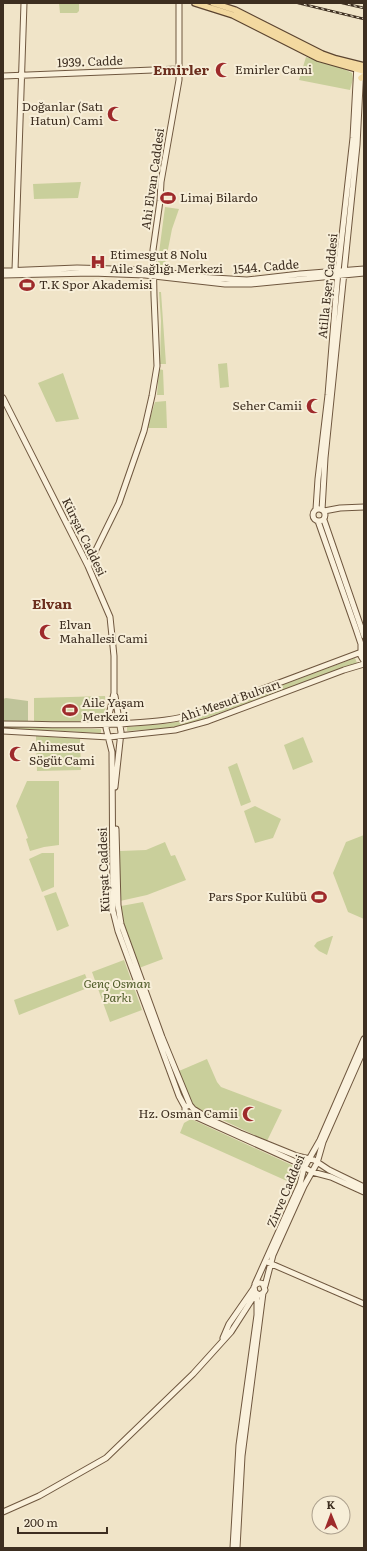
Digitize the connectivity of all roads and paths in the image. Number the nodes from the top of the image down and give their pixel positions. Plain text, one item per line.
1 (24, 3) edge
2 (179, 3) edge
3 (196, 3) edge
4 (213, 3) edge
5 (178, 69) junction
6 (361, 70) edge
7 (22, 75) junction
8 (3, 76) edge
9 (364, 269) edge
10 (15, 270) junction
11 (3, 271) edge
12 (153, 273) junction
13 (341, 273) junction
14 (364, 273) edge
15 (3, 275) edge
16 (3, 398) edge
17 (364, 507) edge
18 (316, 509) junction
19 (323, 515) junction
20 (88, 566) junction
21 (364, 636) edge
22 (362, 652) edge
23 (364, 661) edge
24 (364, 664) edge
25 (114, 693) junction
26 (3, 724) edge
27 (120, 724) junction
28 (107, 725) junction
29 (3, 731) edge
30 (120, 736) junction
31 (109, 737) junction
32 (364, 1039) edge
33 (364, 1049) edge
34 (187, 1106) junction
35 (195, 1110) junction
36 (192, 1115) junction
37 (309, 1159) junction
38 (317, 1162) junction
39 (304, 1168) junction
40 (312, 1172) junction
41 (364, 1187) edge
42 (364, 1192) edge
43 (268, 1262) junction
44 (265, 1286) junction
45 (257, 1291) junction
46 (364, 1304) edge
47 (3, 1512) edge
48 (233, 1548) edge
49 (237, 1548) edge

1 - 7 main road
2 - 5 main road, Ahi Elvan Caddesi
3 - 6 main road
4 - 6 main road
5 - 7 main road, 1939. Cadde
5 - 12 main road, Ahi Elvan Caddesi
6 - 13 main road, Atilla Eşer Caddesi
6 - 13 main road, Atilla Eşer Caddesi
7 - 8 main road, 1939. Cadde
7 - 10 main road
9 - 13 main road, 1544. Cadde
10 - 11 main road, 1544. Cadde
10 - 12 main road, 1544. Cadde
12 - 13 main road, 1544. Cadde
12 - 15 main road, 1544. Cadde
12 - 20 main road, Ahi Elvan Caddesi
13 - 14 main road, 1544. Cadde
13 - 18 main road, Atilla Eşer Caddesi
13 - 19 main road, Atilla Eşer Caddesi
16 - 20 main road, Kürşat Caddesi
17 - 19 main road
18 - 19 main road
18 - 19 main road, Atilla Eşer Caddesi
19 - 21 main road, Atilla Eşer Caddesi
19 - 22 main road, Atilla Eşer Caddesi
20 - 25 main road, Kürşat Caddesi
22 - 23 main road
22 - 27 main road, Ahi Mesud Bulvarı
24 - 30 main road, Ahi Mesud Bulvarı
25 - 27 main road, Kürşat Caddesi
25 - 28 main road, Kürşat Caddesi
26 - 28 main road, Ahi Mesud Bulvarı
27 - 28 main road, Ahi Mesud Bulvarı
27 - 30 main road, Kürşat Caddesi
28 - 31 main road, Kürşat Caddesi
29 - 31 main road, Ahi Mesud Bulvarı
30 - 31 main road, Ahi Mesud Bulvarı
30 - 34 main road, Kürşat Caddesi
31 - 34 main road, Kürşat Caddesi
32 - 37 main road, Zirve Caddesi
33 - 38 main road, Zirve Caddesi
34 - 35 main road
34 - 36 main road
35 - 36 main road
35 - 37 main road
36 - 39 main road
37 - 38 main road
37 - 39 main road, Zirve Caddesi
38 - 40 main road, Zirve Caddesi
38 - 41 main road
39 - 40 main road
39 - 43 main road, Zirve Caddesi
40 - 42 main road
40 - 43 main road, Zirve Caddesi
43 - 44 main road, Zirve Caddesi
43 - 45 main road, Zirve Caddesi
43 - 46 main road
44 - 45 main road, Zirve Caddesi
44 - 45 main road
45 - 47 main road
45 - 48 main road, Zirve Caddesi
45 - 49 main road, Zirve Caddesi

